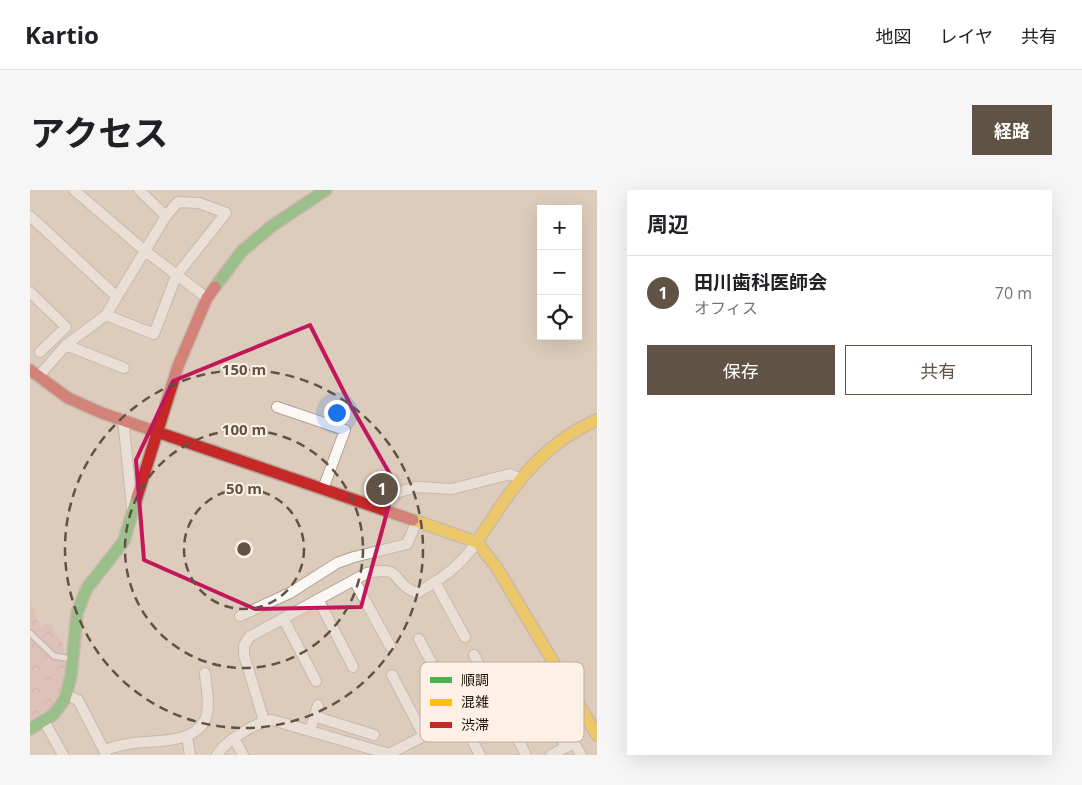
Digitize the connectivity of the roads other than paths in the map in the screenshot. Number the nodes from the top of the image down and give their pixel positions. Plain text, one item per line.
1 (74, 190) edge
2 (139, 190) edge
3 (326, 190) edge
4 (30, 216) edge
5 (166, 216) junction
6 (144, 250) junction
7 (176, 276) junction
8 (30, 292) edge
9 (116, 296) junction
10 (207, 298) junction
11 (106, 315) junction
12 (66, 345) junction
13 (40, 352) dead end
14 (124, 368) dead end
15 (34, 373) edge
16 (277, 407) road end
17 (123, 420) junction
18 (597, 420) edge
19 (156, 430) junction
20 (520, 479) junction
21 (323, 489) junction
22 (363, 503) junction
23 (133, 513) junction
24 (418, 521) junction
25 (477, 542) junction
26 (354, 580) junction
27 (435, 582) junction
28 (318, 600) junction
29 (240, 616) dead end
30 (283, 618) junction
31 (30, 633) edge
32 (464, 637) dead end
33 (419, 639) dead end
34 (390, 646) dead end
35 (474, 655) dead end
36 (72, 659) junction
37 (431, 662) edge
38 (478, 662) edge
39 (555, 662) edge
40 (353, 666) dead end
41 (204, 673) dead end
42 (392, 675) dead end
43 (316, 681) dead end
44 (66, 695) junction
45 (584, 712) edge
46 (44, 721) junction
47 (264, 721) junction
48 (420, 728) edge
49 (30, 729) edge
50 (310, 731) junction
51 (374, 735) dead end
52 (597, 735) edge
53 (187, 736) junction
54 (234, 738) junction
55 (420, 738) edge
56 (473, 742) edge
57 (519, 742) edge
58 (560, 742) edge
59 (574, 743) joint
60 (564, 748) junction
61 (366, 751) edge
62 (105, 752) edge
63 (525, 753) dead end
64 (241, 754) edge
65 (63, 755) edge
66 (190, 755) edge
67 (217, 755) edge
68 (389, 755) edge
69 (480, 755) edge
70 (551, 755) edge
71 (581, 755) edge

1 - 6 street
2 - 5 street
3 - 10 street
4 - 9 street
5 - 6 street
5 - 7 street
6 - 7 street
6 - 9 street
7 - 10 street
7 - 11 street
8 - 13 street
9 - 11 street
10 - 19 street
11 - 12 street
12 - 14 street
12 - 15 street
15 - 17 street
16 - 21 street
17 - 19 street
17 - 23 street
18 - 20 street
19 - 21 street
19 - 23 street
20 - 22 street
20 - 25 street
21 - 22 street
22 - 24 street
23 - 36 street
24 - 25 street
24 - 29 street
25 - 27 street
25 - 39 street
26 - 27 street
26 - 28 street
26 - 34 street
27 - 32 street
28 - 30 street
28 - 40 street
30 - 43 street
30 - 47 street
31 - 36 lane
33 - 37 street
35 - 38 street
36 - 44 street
41 - 53 street
42 - 48 street
44 - 46 street
44 - 62 street
45 - 52 street
46 - 49 street
46 - 65 street
47 - 50 street
47 - 54 street
50 - 51 street
50 - 61 street
53 - 62 street
53 - 66 street
54 - 64 street
54 - 67 street
55 - 68 street
56 - 69 street
57 - 63 street
58 - 60 lane
59 - 60 street
59 - 71 street
60 - 70 street
61 - 68 street

